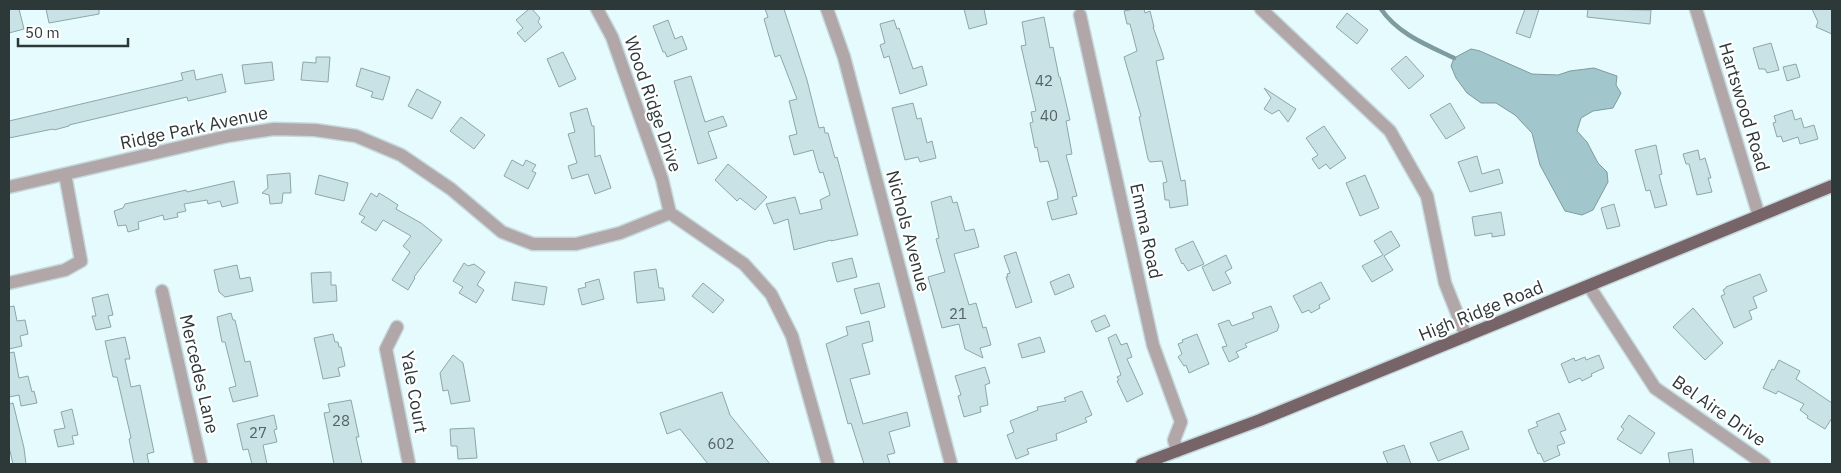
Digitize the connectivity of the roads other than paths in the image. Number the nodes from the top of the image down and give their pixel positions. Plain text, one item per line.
1 (597, 9) edge
2 (828, 9) edge
3 (1262, 9) edge
4 (1696, 9) edge
5 (1080, 15) dead end
6 (65, 174) junction
7 (1832, 186) edge
8 (9, 187) edge
9 (670, 212) junction
10 (1759, 216) junction
11 (9, 283) edge
12 (1589, 286) junction
13 (162, 291) dead end
14 (398, 328) dead end
15 (1466, 336) junction
16 (1177, 451) junction
17 (201, 464) edge
18 (409, 464) edge
19 (828, 464) edge
20 (951, 464) edge
21 (1142, 464) edge
22 (1764, 464) edge

1 - 9 street, Wood Ridge Drive
2 - 20 street, Nichols Avenue
3 - 15 street
4 - 10 street, Hartswood Road
5 - 16 street, Emma Road
6 - 8 street, Ridge Park Avenue
6 - 9 street, Ridge Park Avenue
6 - 11 street
7 - 10 main road, High Ridge Road
9 - 19 street
10 - 12 main road, High Ridge Road
12 - 15 main road, High Ridge Road
12 - 22 street, Bel Aire Drive
13 - 17 street, Mercedes Lane
14 - 18 street, Yale Court
15 - 16 main road, High Ridge Road
16 - 21 main road, High Ridge Road

